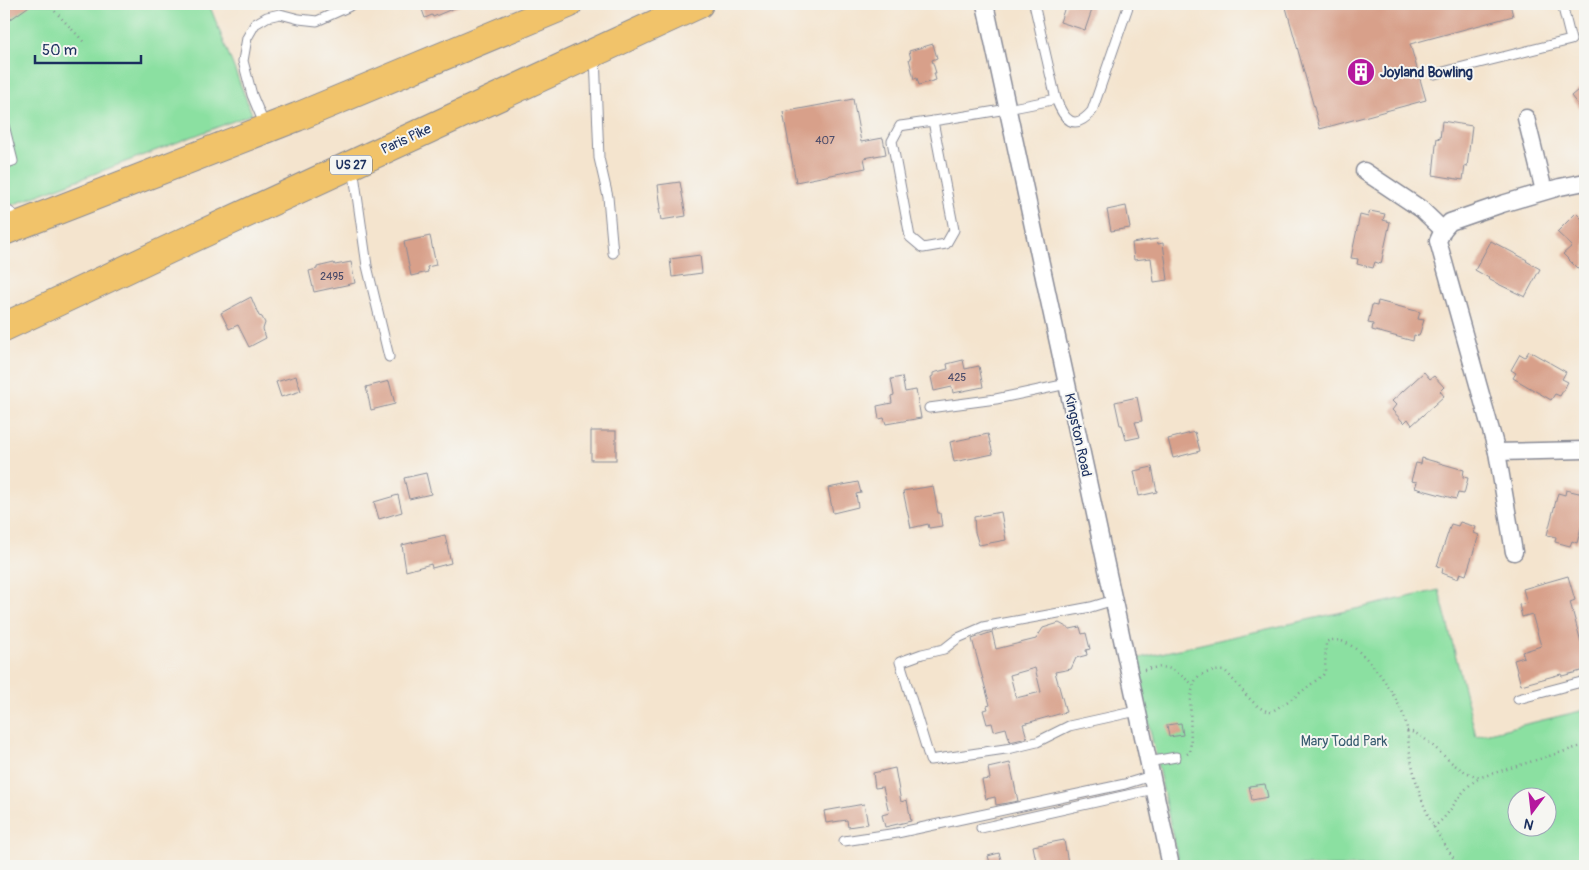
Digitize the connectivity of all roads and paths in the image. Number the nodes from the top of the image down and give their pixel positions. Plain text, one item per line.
1 (48, 4) edge
2 (352, 4) edge
3 (568, 4) edge
4 (699, 4) edge
5 (985, 4) edge
6 (1034, 4) edge
7 (1129, 4) edge
8 (1562, 4) edge
9 (84, 42) dead end
10 (594, 52) junction
11 (1435, 74) dead end
12 (1056, 99) junction
13 (1008, 110) junction
14 (1526, 118) dead end
15 (933, 121) junction
16 (4, 125) edge
17 (266, 129) junction
18 (4, 164) edge
19 (352, 164) junction
20 (1364, 171) dead end
21 (1585, 182) edge
22 (1544, 191) junction
23 (11, 220) edge
24 (1443, 230) junction
25 (613, 252) dead end
26 (4, 327) edge
27 (389, 357) dead end
28 (1067, 384) junction
29 (929, 408) dead end
30 (1585, 450) edge
31 (1497, 452) junction
32 (1514, 552) dead end
33 (1114, 600) junction
34 (1138, 671) dead end
35 (1585, 681) edge
36 (1194, 686) junction
37 (1518, 699) dead end
38 (1137, 711) junction
39 (1407, 731) junction
40 (1585, 745) edge
41 (1176, 757) joint
42 (1151, 776) junction
43 (1481, 777) junction
44 (1432, 827) junction
45 (981, 828) dead end
46 (844, 841) dead end
47 (1171, 866) edge
48 (1457, 866) edge

1 - 9 path
2 - 17 lane
3 - 17 highway
4 - 10 highway, Paris Pike / US 27
5 - 13 street, Kingston Road
6 - 12 lane
7 - 12 lane
8 - 11 lane
10 - 19 highway, Paris Pike / US 27
10 - 25 lane
12 - 13 lane
13 - 15 lane
13 - 28 street, Kingston Road
14 - 22 street
15 - 15 lane
16 - 18 lane
17 - 23 highway
19 - 26 highway, Paris Pike / US 27
19 - 27 lane
20 - 24 street
21 - 22 street
22 - 24 street
24 - 31 street
28 - 29 lane
28 - 33 street, Kingston Road
30 - 31 street
31 - 32 street
33 - 38 street, Kingston Road
33 - 38 lane
34 - 36 path
35 - 37 lane
36 - 39 path
36 - 41 path
38 - 42 street, Kingston Road
39 - 43 path
39 - 44 path
40 - 43 path
41 - 42 lane
42 - 45 lane
42 - 46 lane
42 - 47 street, Kingston Road
43 - 44 path
44 - 48 path

